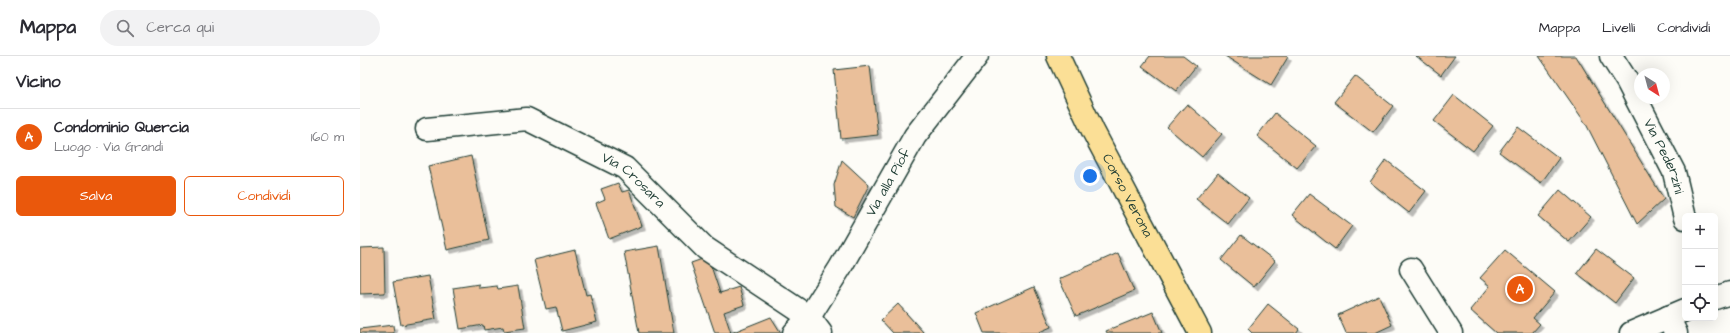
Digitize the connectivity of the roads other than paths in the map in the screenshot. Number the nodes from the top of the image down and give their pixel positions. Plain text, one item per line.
1 (977, 56) edge
2 (1058, 56) edge
3 (1611, 56) edge
4 (427, 128) dead end
5 (1684, 213) edge
6 (1411, 269) dead end
7 (1730, 293) edge
8 (1718, 297) edge
9 (1677, 320) edge
10 (815, 325) edge
11 (794, 333) edge
12 (1200, 333) edge
13 (1451, 333) edge
14 (1630, 333) edge

1 - 10 street, Via alla Piof
2 - 12 main road, Corso Verona
3 - 5 street, Via Pederzini
4 - 10 street, Via Crosara
6 - 13 street
7 - 8 street
9 - 14 street
10 - 11 street, Via alla Piof

